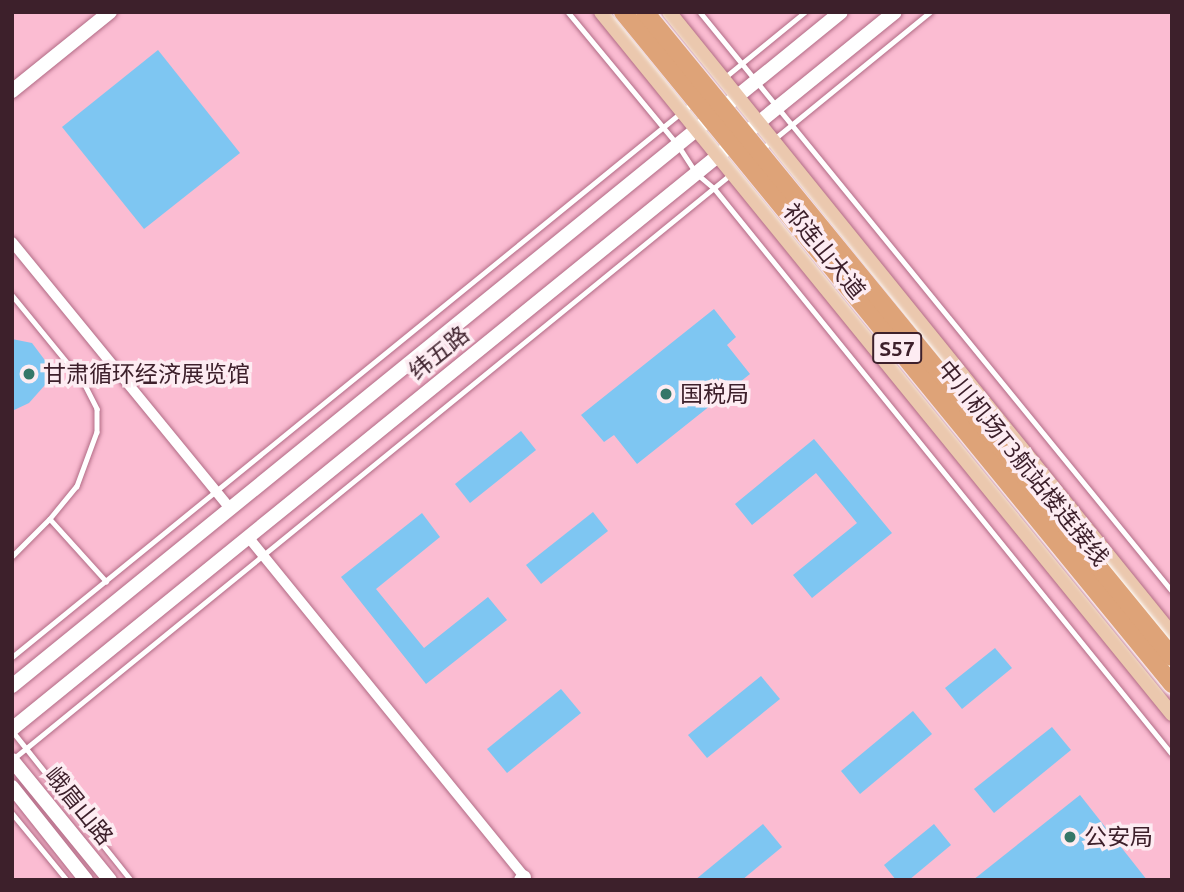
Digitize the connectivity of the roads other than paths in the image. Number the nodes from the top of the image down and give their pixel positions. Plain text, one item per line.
1 (110, 12) edge
2 (568, 12) edge
3 (601, 12) edge
4 (623, 12) edge
5 (645, 12) edge
6 (669, 12) edge
7 (700, 12) edge
8 (805, 12) edge
9 (841, 12) edge
10 (895, 12) edge
11 (930, 12) edge
12 (742, 64) junction
13 (723, 79) junction
14 (756, 82) junction
15 (12, 91) edge
16 (738, 96) junction
17 (777, 107) junction
18 (682, 112) junction
19 (759, 122) junction
20 (792, 125) junction
21 (663, 127) junction
22 (697, 130) junction
23 (773, 140) junction
24 (678, 145) junction
25 (718, 156) junction
26 (696, 173) junction
27 (732, 173) junction
28 (714, 188) junction
29 (12, 242) edge
30 (12, 295) edge
31 (216, 492) junction
32 (231, 510) junction
33 (50, 519) junction
34 (248, 538) junction
35 (263, 555) junction
36 (12, 556) edge
37 (106, 582) junction
38 (1172, 591) edge
39 (1172, 634) edge
40 (12, 657) edge
41 (1172, 657) edge
42 (1172, 684) edge
43 (12, 686) edge
44 (1172, 714) edge
45 (12, 729) edge
46 (26, 747) junction
47 (1172, 754) edge
48 (12, 760) edge
49 (12, 787) edge
50 (12, 813) edge
51 (524, 879) edge
52 (67, 880) edge
53 (86, 880) edge
54 (110, 880) edge
55 (131, 880) edge

1 - 15 street
2 - 21 lane
3 - 18 main road, 祁连山大道
4 - 42 highway, 中川机场T3航站楼连接线 / S57, bridge
5 - 41 highway, 中川机场T3航站楼连接线 / S57, bridge
6 - 13 main road, 祁连山大道
7 - 12 lane
8 - 12 lane
9 - 14 street, 纬五路
10 - 17 street, 纬五路
11 - 20 lane
12 - 13 lane
12 - 14 lane
13 - 16 main road, 祁连山大道
13 - 18 lane
14 - 16 street, 纬五路
14 - 17 lane
16 - 19 main road, 祁连山大道
16 - 22 street, 纬五路
17 - 19 street, 纬五路
17 - 20 lane
18 - 21 lane
18 - 22 main road, 祁连山大道
19 - 23 main road, 祁连山大道
19 - 25 street, 纬五路
20 - 23 lane
20 - 38 lane
21 - 24 lane
21 - 31 lane
22 - 24 street, 纬五路
22 - 25 main road, 祁连山大道
23 - 27 lane
23 - 39 main road, 祁连山大道
24 - 26 lane
24 - 32 street, 纬五路
25 - 26 street, 纬五路
25 - 27 main road, 祁连山大道
26 - 28 lane
26 - 34 street, 纬五路
27 - 28 lane
27 - 44 main road, 祁连山大道
28 - 35 lane
28 - 47 lane
29 - 31 street
30 - 33 lane
31 - 32 street
31 - 37 lane
32 - 43 street, 纬五路
33 - 36 lane
33 - 37 lane
34 - 35 street
34 - 45 street, 纬五路
35 - 46 lane
35 - 51 street
37 - 40 lane
45 - 46 lane
46 - 48 lane
46 - 55 lane
48 - 54 street, 峨眉山路
49 - 53 street, 峨眉山路
50 - 52 lane

